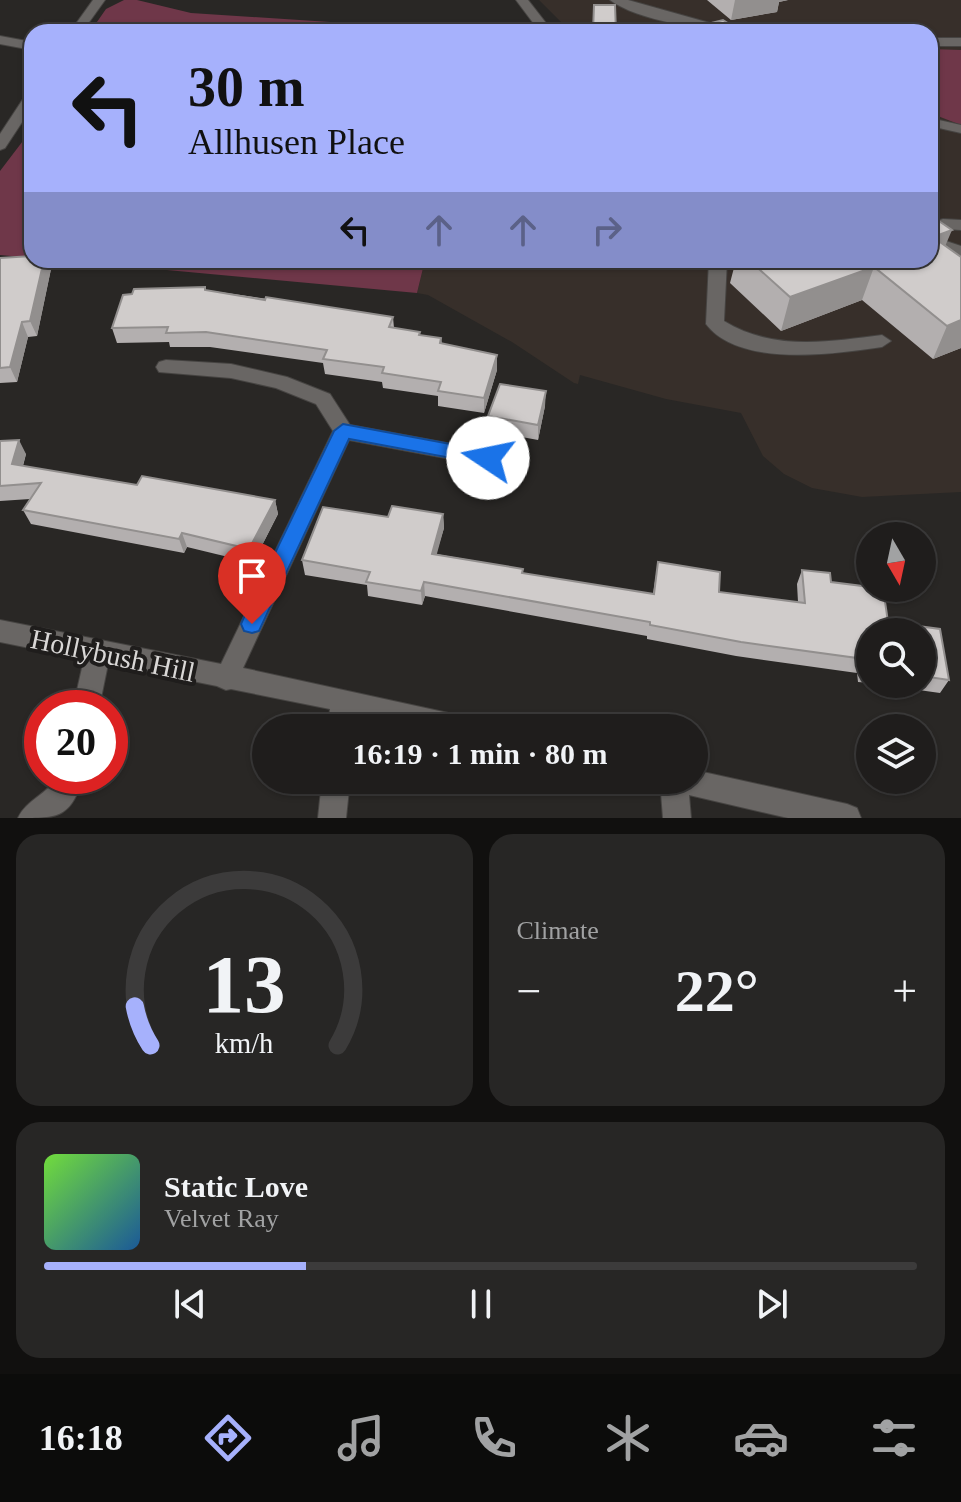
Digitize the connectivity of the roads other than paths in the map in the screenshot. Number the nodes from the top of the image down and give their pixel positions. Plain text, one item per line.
1 (99, 0) edge
2 (522, 0) edge
3 (616, 0) edge
4 (82, 24) edge
5 (541, 24) edge
6 (702, 24) edge
7 (0, 40) edge
8 (938, 42) edge
9 (961, 42) edge
10 (24, 44) edge
11 (24, 108) edge
12 (938, 124) edge
13 (961, 129) edge
14 (0, 145) edge
15 (938, 219) edge
16 (942, 224) junction
17 (961, 225) edge
18 (938, 226) edge
19 (938, 243) edge
20 (961, 252) edge
21 (718, 268) edge
22 (882, 341) dead end
23 (166, 367) dead end
24 (343, 431) junction
25 (488, 458) dead end
26 (0, 631) edge
27 (98, 652) junction
28 (226, 679) junction
29 (90, 690) edge
30 (344, 700) junction
31 (342, 714) edge
32 (403, 714) edge
33 (708, 786) edge
34 (62, 794) edge
35 (335, 794) edge
36 (675, 794) edge
37 (32, 818) edge
38 (332, 818) edge
39 (677, 818) edge
40 (847, 818) edge

1 - 4 street
2 - 5 street
3 - 6 street
7 - 10 street
8 - 9 street
11 - 14 street
12 - 13 street
15 - 16 street
16 - 17 street
16 - 18 street
19 - 20 street
21 - 22 street
23 - 24 street
24 - 25 street
24 - 28 street
26 - 27 street, Hollybush Hill
27 - 28 street, Hollybush Hill
27 - 29 street
28 - 30 street, Hollybush Hill
30 - 31 street
30 - 32 street, Hollybush Hill
33 - 40 street
34 - 37 street
35 - 38 street
36 - 39 street

